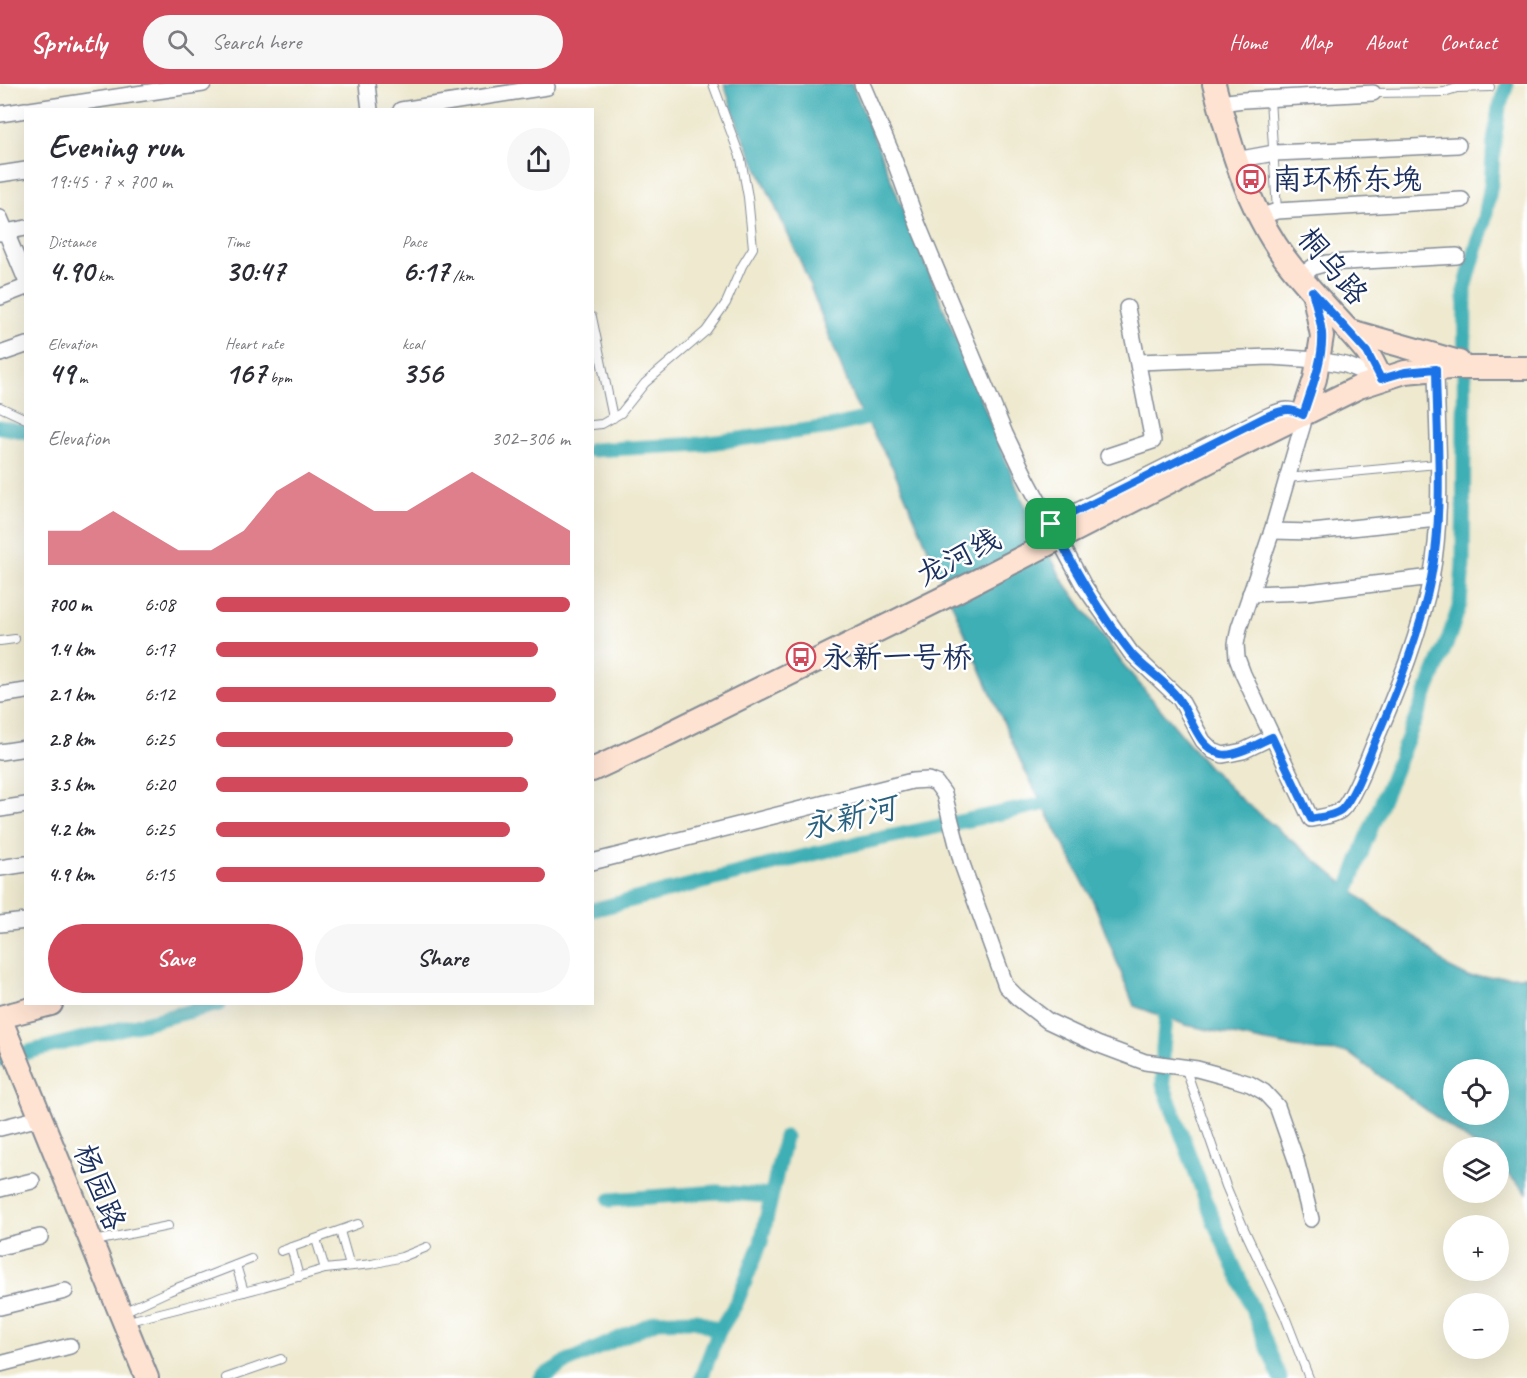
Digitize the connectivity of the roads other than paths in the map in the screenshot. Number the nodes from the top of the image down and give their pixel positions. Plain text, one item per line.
1 (203, 84) edge
2 (367, 84) edge
3 (713, 84) edge
4 (862, 84) edge
5 (547, 87) dead end
6 (1490, 87) dead end
7 (1322, 90) edge
8 (1373, 93) joint
9 (1217, 94) edge
10 (1270, 99) junction
11 (41, 108) edge
12 (370, 108) edge
13 (414, 108) edge
14 (24, 111) edge
15 (0, 114) edge
16 (1458, 145) dead end
17 (1274, 153) junction
18 (1236, 160) junction
19 (24, 170) edge
20 (0, 174) edge
21 (1462, 200) dead end
22 (1268, 214) junction
23 (2, 227) edge
24 (24, 228) edge
25 (1457, 256) dead end
26 (24, 276) edge
27 (1306, 284) junction
28 (24, 288) edge
29 (0, 297) edge
30 (1126, 308) dead end
31 (594, 327) edge
32 (1346, 329) junction
33 (24, 346) edge
34 (0, 354) edge
35 (1318, 360) junction
36 (1138, 362) junction
37 (1481, 368) junction
38 (1527, 368) edge
39 (1443, 369) junction
40 (1381, 379) junction
41 (0, 407) edge
42 (1303, 415) junction
43 (24, 418) edge
44 (613, 418) junction
45 (594, 425) edge
46 (1108, 456) dead end
47 (1437, 464) junction
48 (1287, 478) junction
49 (1437, 519) junction
50 (1051, 524) junction
51 (1272, 531) junction
52 (1432, 577) junction
53 (1250, 594) junction
54 (15, 639) dead end
55 (0, 641) edge
56 (24, 691) edge
57 (0, 695) edge
58 (1272, 737) junction
59 (24, 748) edge
60 (0, 752) edge
61 (594, 769) edge
62 (24, 805) edge
63 (0, 808) edge
64 (594, 861) edge
65 (24, 864) edge
66 (0, 868) edge
67 (24, 921) edge
68 (0, 924) edge
69 (48, 1005) edge
70 (3, 1023) edge
71 (1182, 1067) junction
72 (40, 1118) junction
73 (0, 1128) edge
74 (32, 1180) dead end
75 (0, 1189) edge
76 (1311, 1219) dead end
77 (358, 1224) dead end
78 (168, 1226) dead end
79 (340, 1230) junction
80 (40, 1237) dead end
81 (316, 1239) junction
82 (91, 1242) junction
83 (0, 1247) edge
84 (291, 1247) junction
85 (427, 1247) dead end
86 (280, 1251) dead end
87 (251, 1259) dead end
88 (236, 1265) junction
89 (350, 1266) junction
90 (325, 1269) junction
91 (299, 1276) junction
92 (65, 1291) dead end
93 (244, 1292) junction
94 (0, 1307) edge
95 (122, 1318) junction
96 (70, 1346) dead end
97 (280, 1359) dead end
98 (0, 1364) edge
99 (147, 1378) edge
100 (226, 1378) edge
101 (1309, 1378) edge

1 - 11 street
2 - 12 street
3 - 44 lane
4 - 50 street
5 - 13 street
6 - 8 lane
7 - 8 street
7 - 10 street
9 - 10 street
9 - 18 street, 桐乌路
10 - 17 lane
14 - 15 street
16 - 17 street
17 - 18 street
17 - 22 lane
18 - 22 street, 桐乌路
19 - 20 street
21 - 22 street
22 - 27 street, 桐乌路
23 - 24 street
23 - 26 street
25 - 27 street
27 - 32 street, 桐乌路
27 - 35 street
28 - 29 street
30 - 36 street
31 - 44 lane
32 - 37 street
32 - 40 street, 桐乌路
33 - 34 street
35 - 36 street
35 - 40 street
35 - 42 street
36 - 46 street
37 - 38 street, 龙河线
37 - 39 street, 龙河线
39 - 40 street, 龙河线
39 - 47 street
40 - 42 street, 龙河线
41 - 43 lane
42 - 48 street
42 - 50 street
42 - 61 street, 龙河线, bridge
44 - 45 lane
47 - 48 lane
47 - 49 street
48 - 51 street
49 - 51 street
49 - 52 street
50 - 58 street
51 - 53 street
52 - 53 street
52 - 58 street
53 - 58 street
54 - 55 lane
56 - 57 street
59 - 60 street
62 - 63 street
64 - 71 street
65 - 66 street
67 - 68 street
69 - 70 street
70 - 72 street, 杨园路
71 - 76 street
71 - 101 lane
72 - 73 street
72 - 82 street, 杨园路
74 - 75 street
77 - 79 lane
78 - 82 lane
79 - 81 lane
79 - 89 lane
80 - 83 street
81 - 84 lane
81 - 90 lane
82 - 95 street, 杨园路
84 - 86 lane
84 - 91 lane
85 - 89 lane
87 - 88 lane
88 - 93 lane
88 - 95 lane
89 - 90 lane
90 - 91 lane
91 - 93 lane
92 - 94 street
93 - 95 lane
95 - 99 street, 杨园路
96 - 98 street
97 - 100 lane

